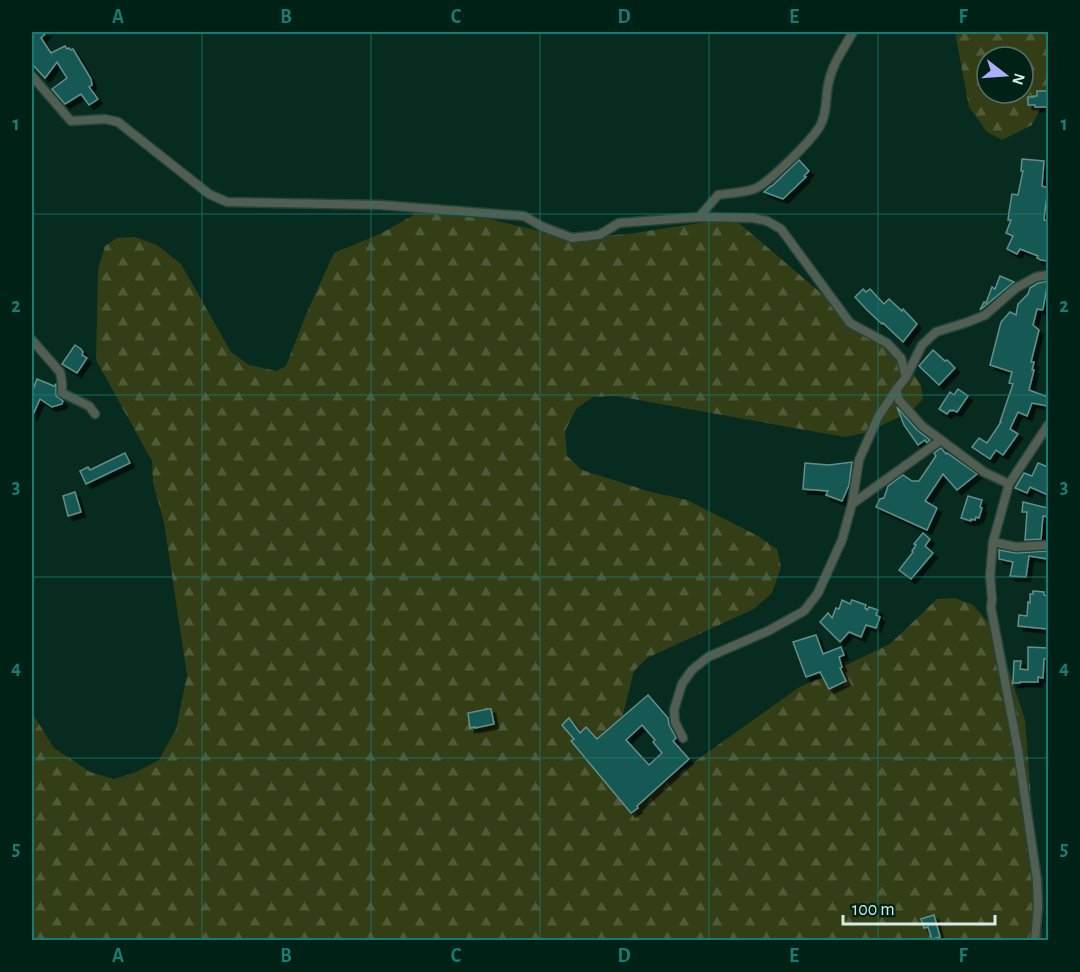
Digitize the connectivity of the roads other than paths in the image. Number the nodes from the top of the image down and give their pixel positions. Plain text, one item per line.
1 (853, 32) edge
2 (32, 76) edge
3 (699, 218) junction
4 (1048, 276) edge
5 (32, 340) edge
6 (906, 377) junction
7 (896, 390) junction
8 (95, 414) dead end
9 (1048, 425) edge
10 (940, 440) junction
11 (1009, 484) junction
12 (852, 504) junction
13 (993, 542) junction
14 (1048, 545) edge
15 (683, 738) dead end
16 (1035, 940) edge

1 - 3 street
2 - 3 street
3 - 6 street
4 - 6 street
5 - 8 street
6 - 7 street
7 - 10 street
7 - 12 street
9 - 11 street
10 - 11 street
10 - 12 street
11 - 13 street
12 - 15 street
13 - 14 street
13 - 16 street

